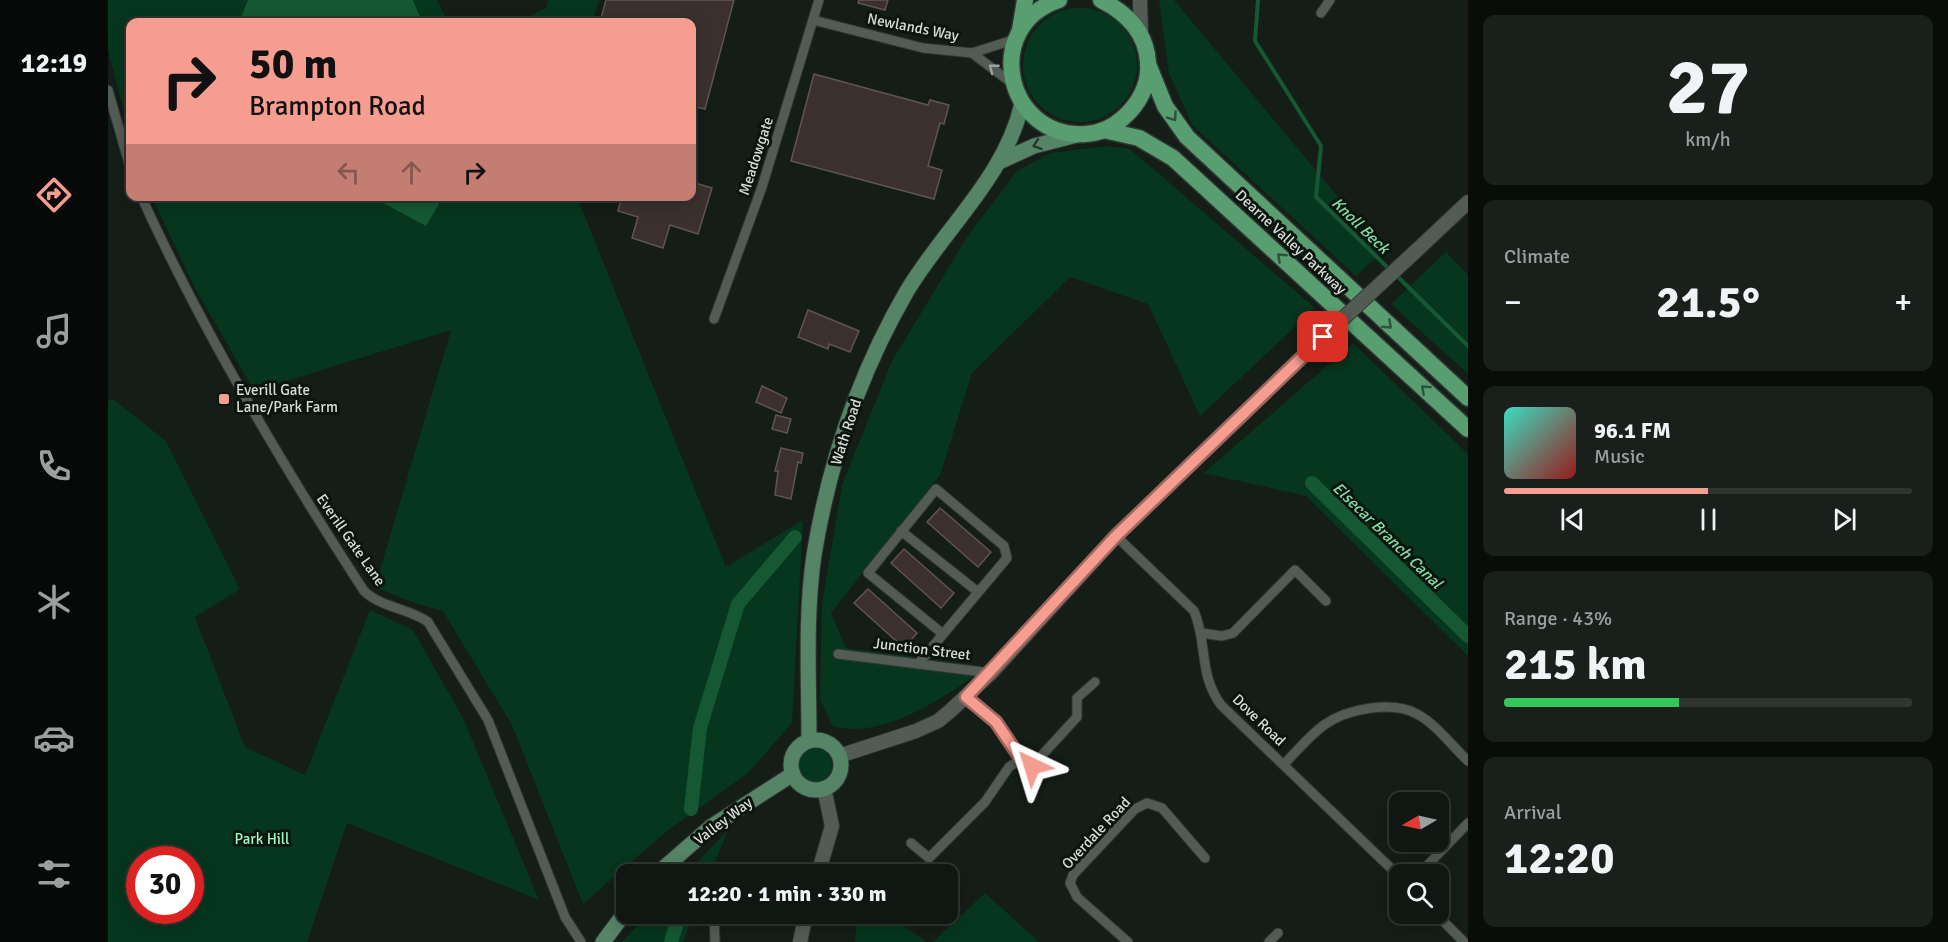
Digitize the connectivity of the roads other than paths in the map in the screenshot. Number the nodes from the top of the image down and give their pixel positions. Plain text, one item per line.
1 (819, 0) edge
2 (1025, 0) edge
3 (1059, 0) edge
4 (1101, 0) edge
5 (1140, 0) edge
6 (1330, 0) edge
7 (1321, 13) dead end
8 (813, 20) junction
9 (1018, 35) junction
10 (1141, 35) junction
11 (972, 53) junction
12 (1148, 64) junction
13 (1013, 85) junction
14 (108, 90) edge
15 (1022, 103) junction
16 (1104, 130) junction
17 (1077, 135) junction
18 (126, 154) edge
19 (999, 162) junction
20 (143, 201) edge
21 (1468, 202) edge
22 (714, 319) dead end
23 (1468, 398) edge
24 (1468, 429) edge
25 (901, 531) junction
26 (1116, 536) junction
27 (978, 592) junction
28 (1326, 601) dead end
29 (1201, 633) junction
30 (943, 634) junction
31 (838, 654) dead end
32 (849, 655) junction
33 (918, 664) junction
34 (847, 667) dead end
35 (991, 673) junction
36 (1095, 682) dead end
37 (966, 697) junction
38 (809, 741) junction
39 (839, 756) junction
40 (1021, 759) junction
41 (1468, 761) edge
42 (1284, 764) junction
43 (793, 774) junction
44 (824, 788) junction
45 (1468, 823) edge
46 (911, 843) dead end
47 (1205, 858) dead end
48 (668, 864) edge
49 (820, 864) edge
50 (1429, 864) edge
51 (1389, 866) edge
52 (616, 924) edge
53 (714, 924) edge
54 (804, 924) edge
55 (1446, 924) edge
56 (1278, 933) dead end
57 (581, 942) edge
58 (603, 942) edge
59 (715, 942) edge
60 (800, 942) edge
61 (1128, 942) edge
62 (1269, 942) edge
63 (1464, 942) edge

1 - 8 street, Meadowgate
2 - 9 highway
3 - 9 highway
4 - 10 highway
5 - 10 main road
6 - 7 street
8 - 11 street, Newlands Way
8 - 22 street, Meadowgate
9 - 11 street
9 - 13 highway
10 - 12 highway, Dearne Valley Parkway
13 -> 11 street
12 - 16 highway
12 -> 23 highway, Dearne Valley Parkway
13 - 15 highway
14 - 18 street
15 - 17 highway
15 - 19 main road, Wath Road
16 - 17 highway
24 -> 16 highway, Dearne Valley Parkway
17 -> 19 main road, Wath Road
19 - 38 main road, Wath Road
20 - 57 street, Everill Gate Lane
21 - 26 main road, bridge
25 - 27 street
25 - 27 street
25 - 30 street
26 - 29 street, Dove Road
26 - 35 main road
27 - 30 street
28 - 29 street
29 - 42 street, Dove Road
30 - 33 street
31 - 32 street, Junction Street
32 - 33 street, Junction Street
32 - 34 street
33 - 35 street, Junction Street
35 - 37 main road
36 - 40 street
37 - 39 main road
37 - 40 street
38 - 39 main road
38 - 43 main road
39 - 44 main road
40 - 46 street
41 - 42 street
42 - 51 street, Dove Road
43 - 44 main road
43 - 48 main road, Valley Way
44 - 49 main road
45 - 50 street
47 - 61 street, Overdale Road
52 - 58 main road
53 - 59 street
54 - 60 main road
55 - 63 street
56 - 62 street

